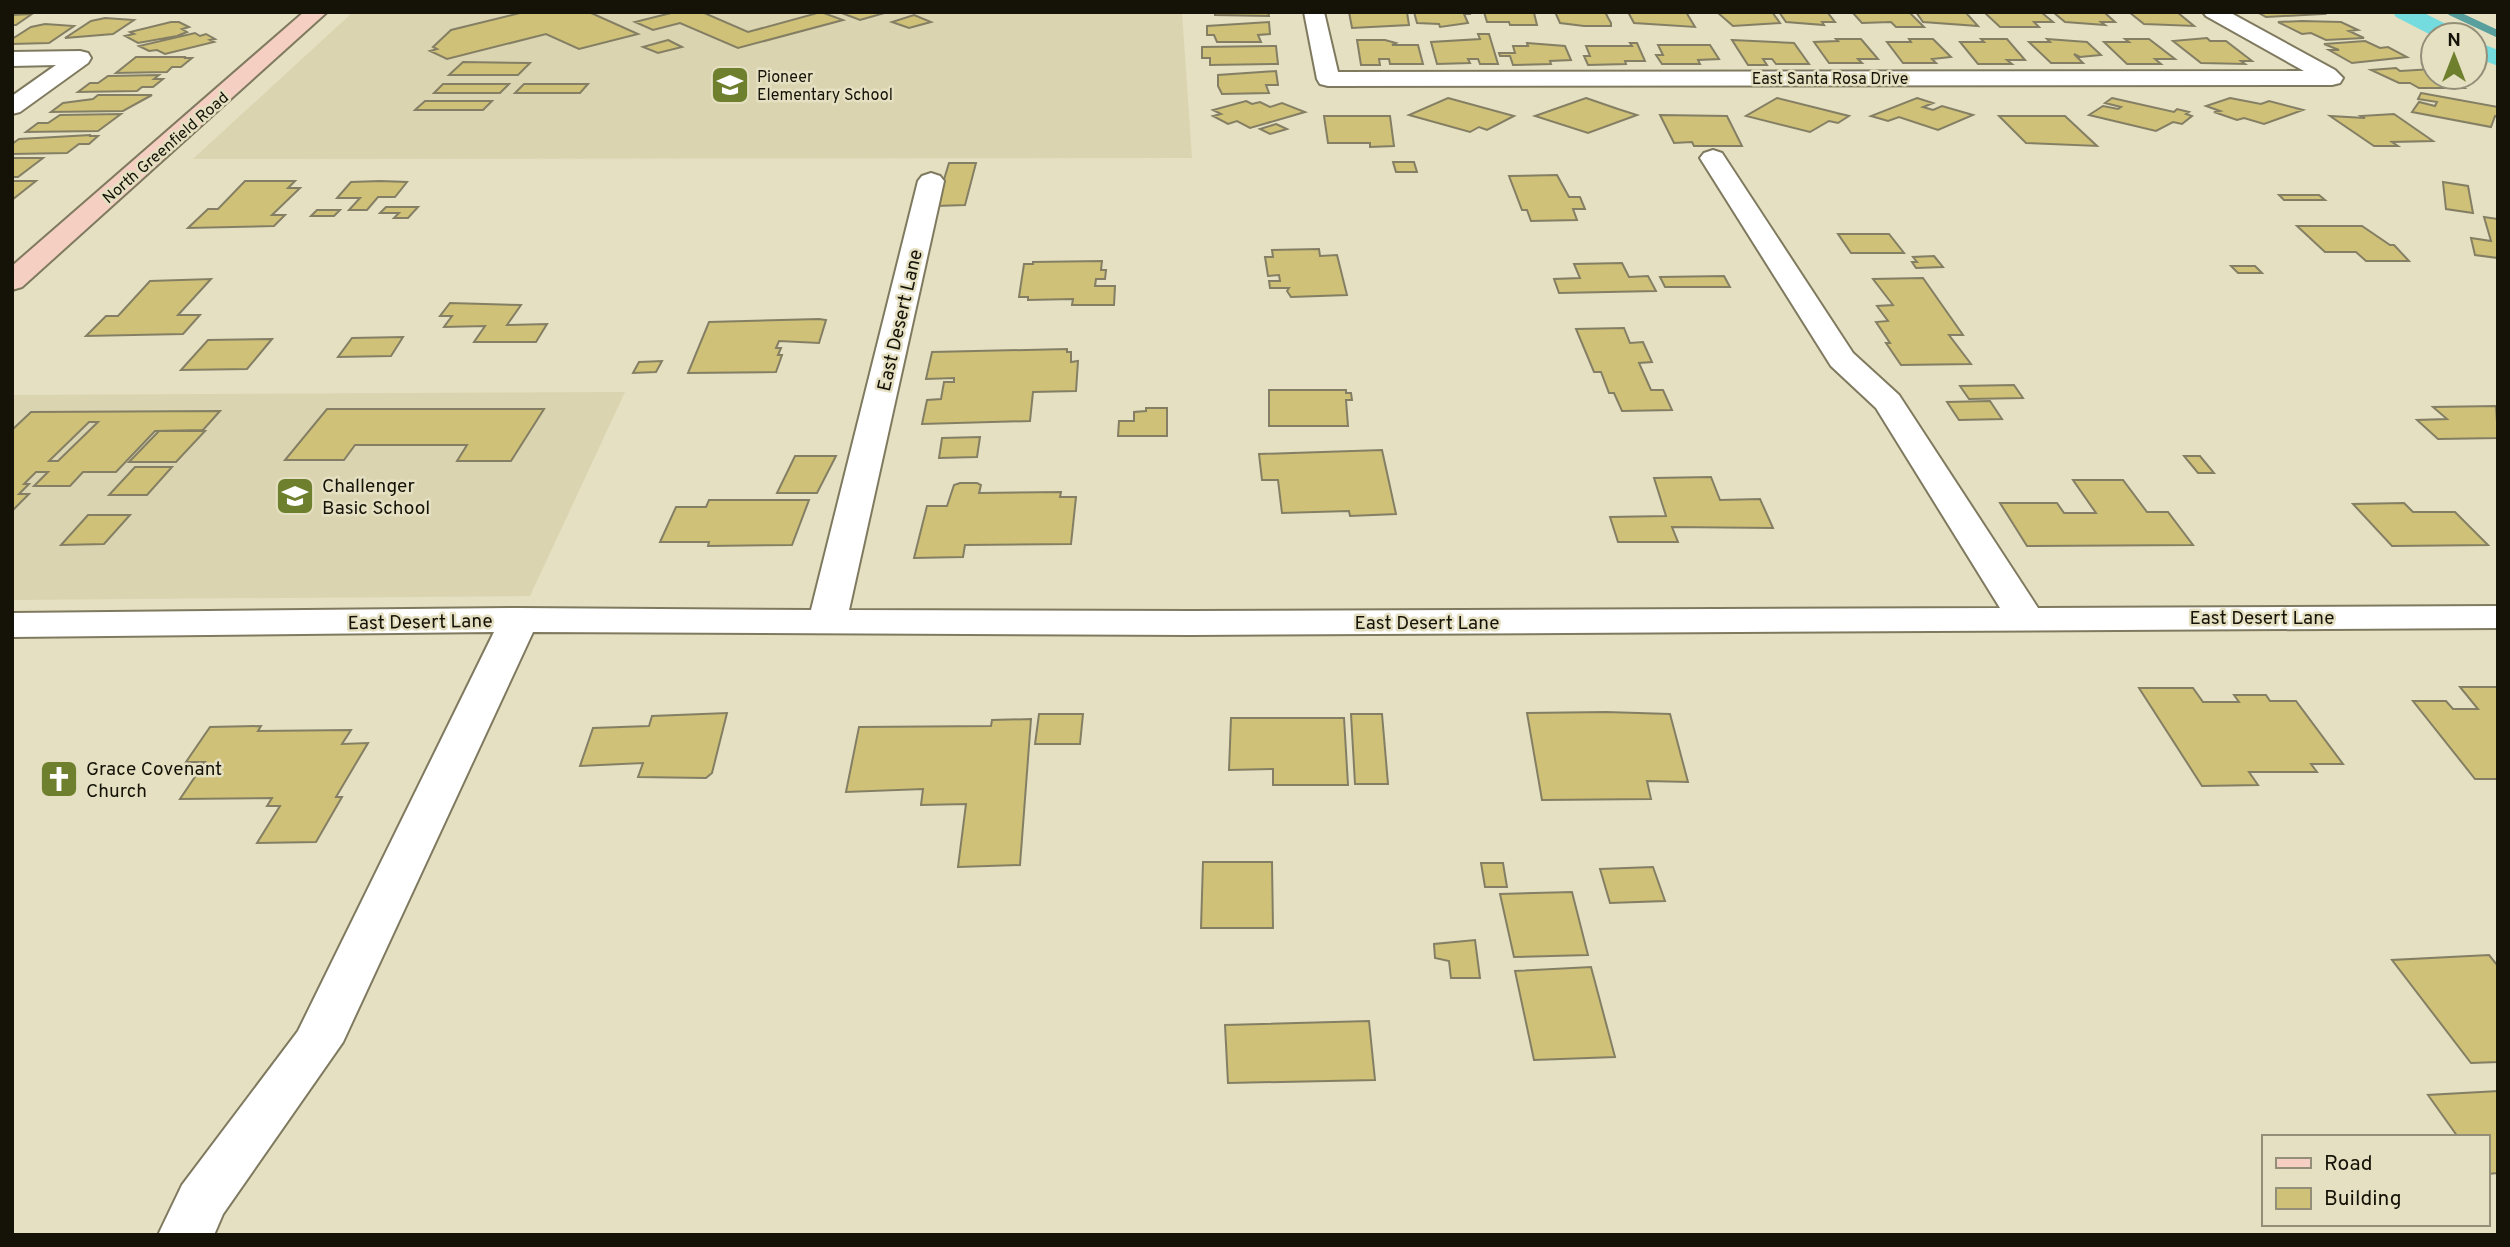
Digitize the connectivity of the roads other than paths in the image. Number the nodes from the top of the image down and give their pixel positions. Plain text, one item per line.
1 (317, 12) edge
2 (1314, 12) edge
3 (2213, 12) edge
4 (12, 59) edge
5 (1996, 78) junction
6 (2014, 95) dead end
7 (12, 107) edge
8 (1713, 158) dead end
9 (932, 181) dead end
10 (12, 281) edge
11 (2498, 617) edge
12 (2026, 618) junction
13 (519, 621) junction
14 (827, 621) junction
15 (12, 625) edge
16 (186, 1235) edge

1 - 10 main road, North Greenfield Road
2 - 5 street, East Santa Rosa Drive
3 - 5 street, East Santa Rosa Drive
4 - 7 street
5 - 6 street
8 - 12 street
9 - 14 street, East Desert Lane
11 - 12 street, East Desert Lane
12 - 14 street, East Desert Lane
13 - 14 street, East Desert Lane
13 - 15 street, East Desert Lane
13 - 16 street

